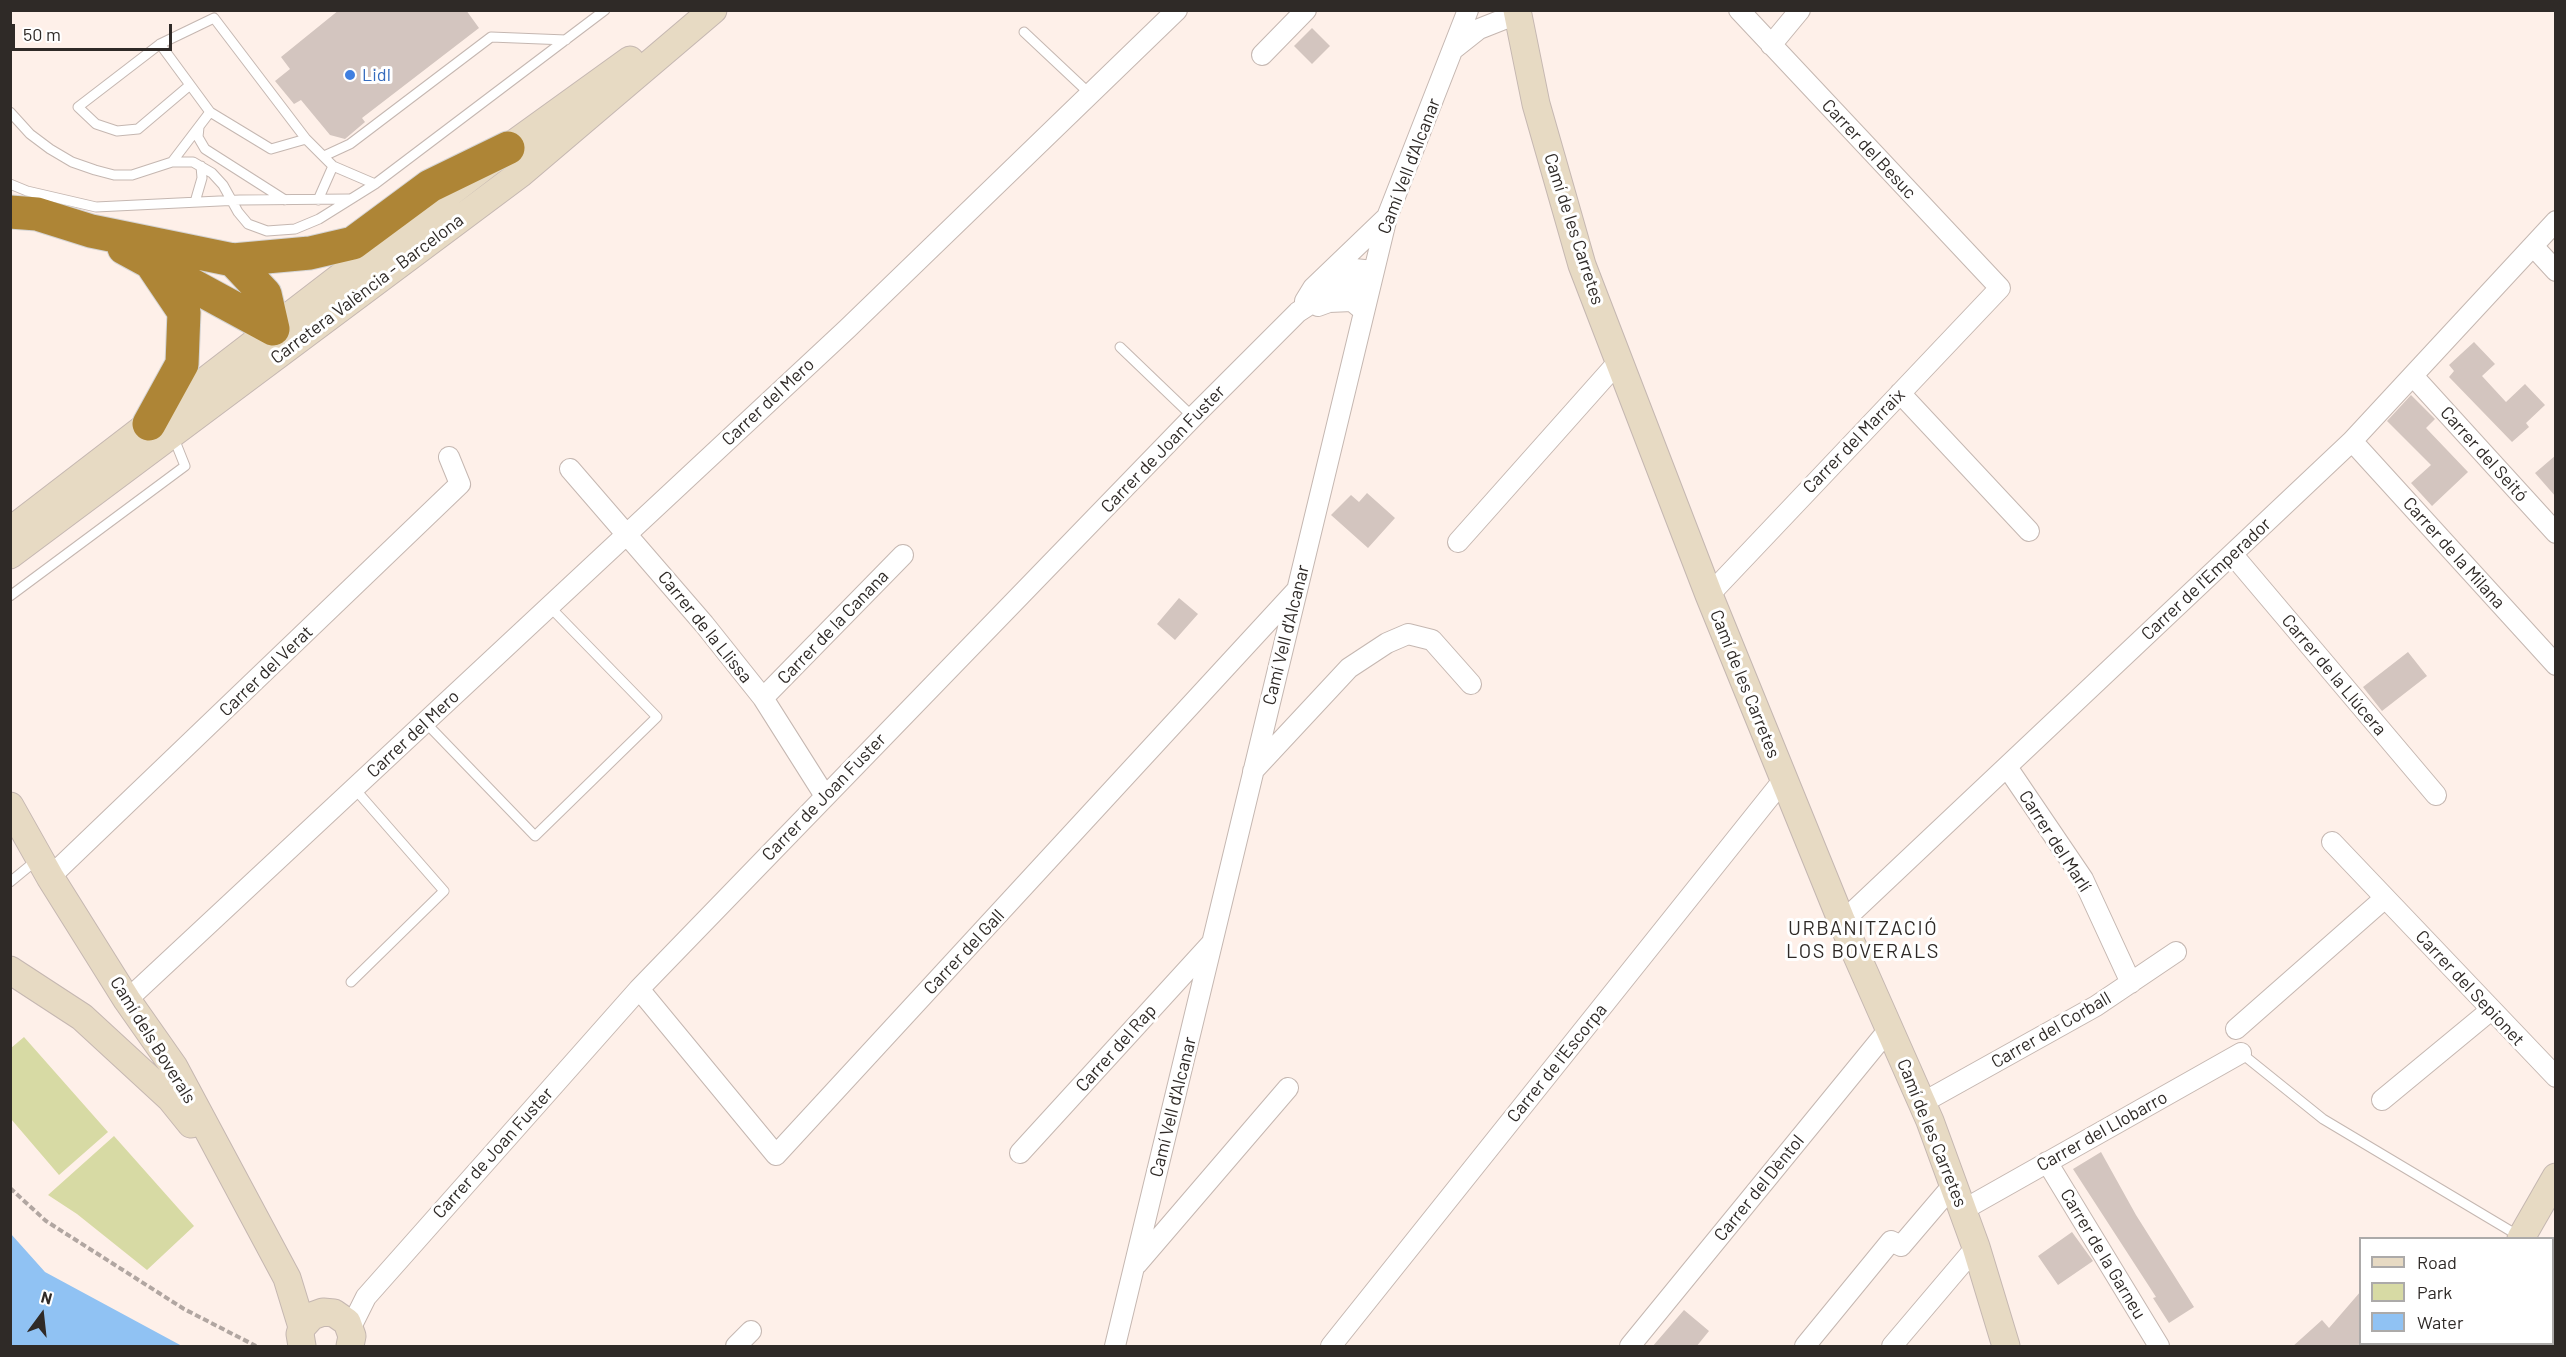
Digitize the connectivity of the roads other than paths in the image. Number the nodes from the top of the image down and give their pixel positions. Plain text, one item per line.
1 (605, 10) edge
2 (699, 10) edge
3 (713, 10) edge
4 (1177, 10) edge
5 (1306, 10) edge
6 (1468, 10) edge
7 (1739, 10) edge
8 (1800, 10) edge
9 (1519, 21) edge
10 (1024, 32) dead end
11 (566, 40) junction
12 (160, 44) junction
13 (1771, 45) junction
14 (1455, 48) junction
15 (1262, 55) dead end
16 (190, 85) junction
17 (1090, 94) junction
18 (10, 112) edge
19 (210, 112) junction
20 (199, 127) junction
21 (306, 139) junction
22 (324, 156) junction
23 (514, 161) junction
24 (172, 162) junction
25 (201, 166) junction
26 (333, 166) junction
27 (10, 184) edge
28 (375, 184) junction
29 (349, 199) junction
30 (231, 200) junction
31 (318, 200) junction
32 (195, 201) junction
33 (286, 201) junction
34 (20, 208) edge
35 (1387, 217) junction
36 (2556, 221) edge
37 (91, 231) junction
38 (2533, 246) junction
39 (233, 260) junction
40 (150, 262) junction
41 (2556, 271) edge
42 (1327, 275) junction
43 (1372, 276) junction
44 (2000, 288) joint
45 (1364, 311) junction
46 (1298, 312) junction
47 (273, 329) junction
48 (1120, 347) dead end
49 (1619, 361) junction
50 (2413, 376) junction
51 (1900, 393) junction
52 (1193, 417) junction
53 (161, 429) junction
54 (2352, 441) junction
55 (449, 457) dead end
56 (570, 469) dead end
57 (80, 503) junction
58 (10, 531) edge
59 (2029, 531) dead end
60 (2556, 533) edge
61 (627, 534) junction
62 (1458, 542) dead end
63 (10, 555) edge
64 (903, 555) dead end
65 (2233, 555) junction
66 (1297, 589) junction
67 (1709, 595) junction
68 (10, 596) edge
69 (549, 606) junction
70 (2556, 665) edge
71 (1471, 684) dead end
72 (763, 698) junction
73 (425, 722) junction
74 (2007, 767) junction
75 (1253, 771) junction
76 (1784, 779) junction
77 (354, 788) junction
78 (2436, 795) dead end
79 (825, 796) junction
80 (10, 806) edge
81 (2332, 842) dead end
82 (45, 867) junction
83 (10, 882) edge
84 (2385, 898) junction
85 (1842, 922) junction
86 (1212, 942) junction
87 (2176, 952) dead end
88 (10, 970) edge
89 (351, 982) dead end
90 (2131, 983) junction
91 (639, 989) junction
92 (127, 1000) junction
93 (2491, 1010) junction
94 (1889, 1029) junction
95 (2236, 1029) dead end
96 (2241, 1053) joint
97 (2556, 1077) edge
98 (1288, 1088) dead end
99 (2382, 1100) dead end
100 (1922, 1103) junction
101 (1020, 1154) dead end
102 (2047, 1162) junction
103 (230, 1171) junction
104 (2556, 1177) edge
105 (1953, 1185) junction
106 (1963, 1210) junction
107 (2519, 1237) edge
108 (2522, 1237) edge
109 (1976, 1247) junction
110 (1134, 1269) junction
111 (327, 1329) edge
112 (751, 1331) dead end
113 (736, 1347) edge
114 (1115, 1347) edge
115 (1331, 1347) edge
116 (1630, 1347) edge
117 (1805, 1347) edge
118 (1892, 1347) edge
119 (2006, 1347) edge
120 (2159, 1347) edge

1 - 11 lane
2 - 23 street, Carretera València - Barcelona
3 - 23 street, Carretera València - Barcelona
4 - 17 street, Carrer del Mero
5 - 15 street
6 - 14 street, Camí Vell d'Alcanar
7 - 13 street, Carrer del Besuc
8 - 13 street
9 - 14 street
9 - 49 street, Camí de les Carretes
10 - 17 lane
11 - 22 lane
11 - 28 lane
12 - 16 lane
12 - 16 lane
12 - 21 lane
13 - 44 street, Carrer del Besuc
14 - 35 street, Camí Vell d'Alcanar
16 - 19 lane
17 - 61 street, Carrer del Mero
18 - 24 lane
19 - 20 lane
19 - 21 lane
20 - 24 lane
20 - 33 lane
21 - 22 lane
22 - 26 lane
23 - 39 highway
23 - 47 street, Carretera València - Barcelona
23 - 53 street, Carretera València - Barcelona
24 - 25 lane
25 - 30 lane
25 - 32 lane
26 - 28 lane
26 - 31 lane
27 - 32 lane
28 - 29 lane
29 - 30 lane
29 - 31 lane
30 - 32 lane
30 - 33 lane
31 - 33 lane
34 - 37 highway
35 - 42 street, Carrer de Joan Fuster
35 - 43 street, Camí Vell d'Alcanar
36 - 38 street, Carrer de l'Emperador
37 - 39 highway
37 - 40 highway
38 - 41 street
38 - 50 street, Carrer de l'Emperador
39 - 47 highway
40 - 47 highway
40 - 53 highway
42 - 43 street
42 - 46 street, Carrer de Joan Fuster
43 - 45 street, Camí Vell d'Alcanar
43 - 46 street, Carrer de Joan Fuster
44 - 51 street, Carrer del Marraix
45 - 46 street, Carrer de Joan Fuster
45 - 66 street, Camí Vell d'Alcanar
46 - 52 street, Carrer de Joan Fuster
47 - 53 street, Carretera València - Barcelona
47 - 57 street
48 - 52 lane
49 - 62 street
49 - 67 street, Camí de les Carretes
50 - 54 street, Carrer de l'Emperador
50 - 60 street, Carrer del Seitó
51 - 59 street
51 - 67 street, Carrer del Marraix
52 - 79 street, Carrer de Joan Fuster
53 - 57 street, Carretera València - Barcelona
53 - 58 street, Carretera València - Barcelona
53 - 68 lane
54 - 65 street, Carrer de l'Emperador
54 - 70 street, Carrer de la Milana
55 - 82 street, Carrer del Verat
56 - 61 street, Carrer de la Llissa
57 - 63 street, Carretera València - Barcelona
61 - 69 street, Carrer del Mero
61 - 72 street, Carrer de la Llissa
64 - 72 street, Carrer de la Canana
65 - 74 street, Carrer de l'Emperador
65 - 78 street, Carrer de la Llúcera
66 - 75 street, Camí Vell d'Alcanar
66 - 91 street, Carrer del Gall
67 - 76 street, Camí de les Carretes
69 - 73 street, Carrer del Mero
69 - 73 lane
71 - 75 street
72 - 79 street, Carrer de la Llissa
73 - 77 street, Carrer del Mero
74 - 85 street, Carrer de l'Emperador
74 - 90 street, Carrer del Marlí
75 - 86 street, Camí Vell d'Alcanar
76 - 85 street, Camí de les Carretes
76 - 115 street, Carrer de l'Escorpa
77 - 89 lane, Carrer del Mero
77 - 92 street, Carrer del Mero
79 - 91 street, Carrer de Joan Fuster
80 - 82 street, Camí dels Boverals
81 - 84 street, Carrer del Sepionet
82 - 83 lane
82 - 92 street, Camí dels Boverals
84 - 93 street, Carrer del Sepionet
84 - 95 street
85 - 94 street, Camí de les Carretes
86 - 101 street, Carrer del Rap
86 - 110 street, Camí Vell d'Alcanar
87 - 90 street, Carrer del Corball
88 - 103 street
90 - 100 street, Carrer del Corball
91 - 111 street, Carrer de Joan Fuster
92 - 103 street, Camí dels Boverals
93 - 97 street, Carrer del Sepionet
93 - 99 street
94 - 100 street, Camí de les Carretes
94 - 116 street, Carrer del Dèntol
96 - 102 street, Carrer del Llobarro
96 - 107 lane
98 - 110 street, Camí Vell d'Alcanar
100 - 105 street, Camí de les Carretes
102 - 106 street, Carrer del Llobarro
102 - 120 street, Carrer de la Garneu
103 - 111 street, Camí dels Boverals
104 - 108 street
105 - 106 street, Camí de les Carretes
105 - 117 street
106 - 109 street, Camí de les Carretes
109 - 118 street
109 - 119 street, Camí de les Carretes
110 - 114 street, Camí Vell d'Alcanar
112 - 113 street

